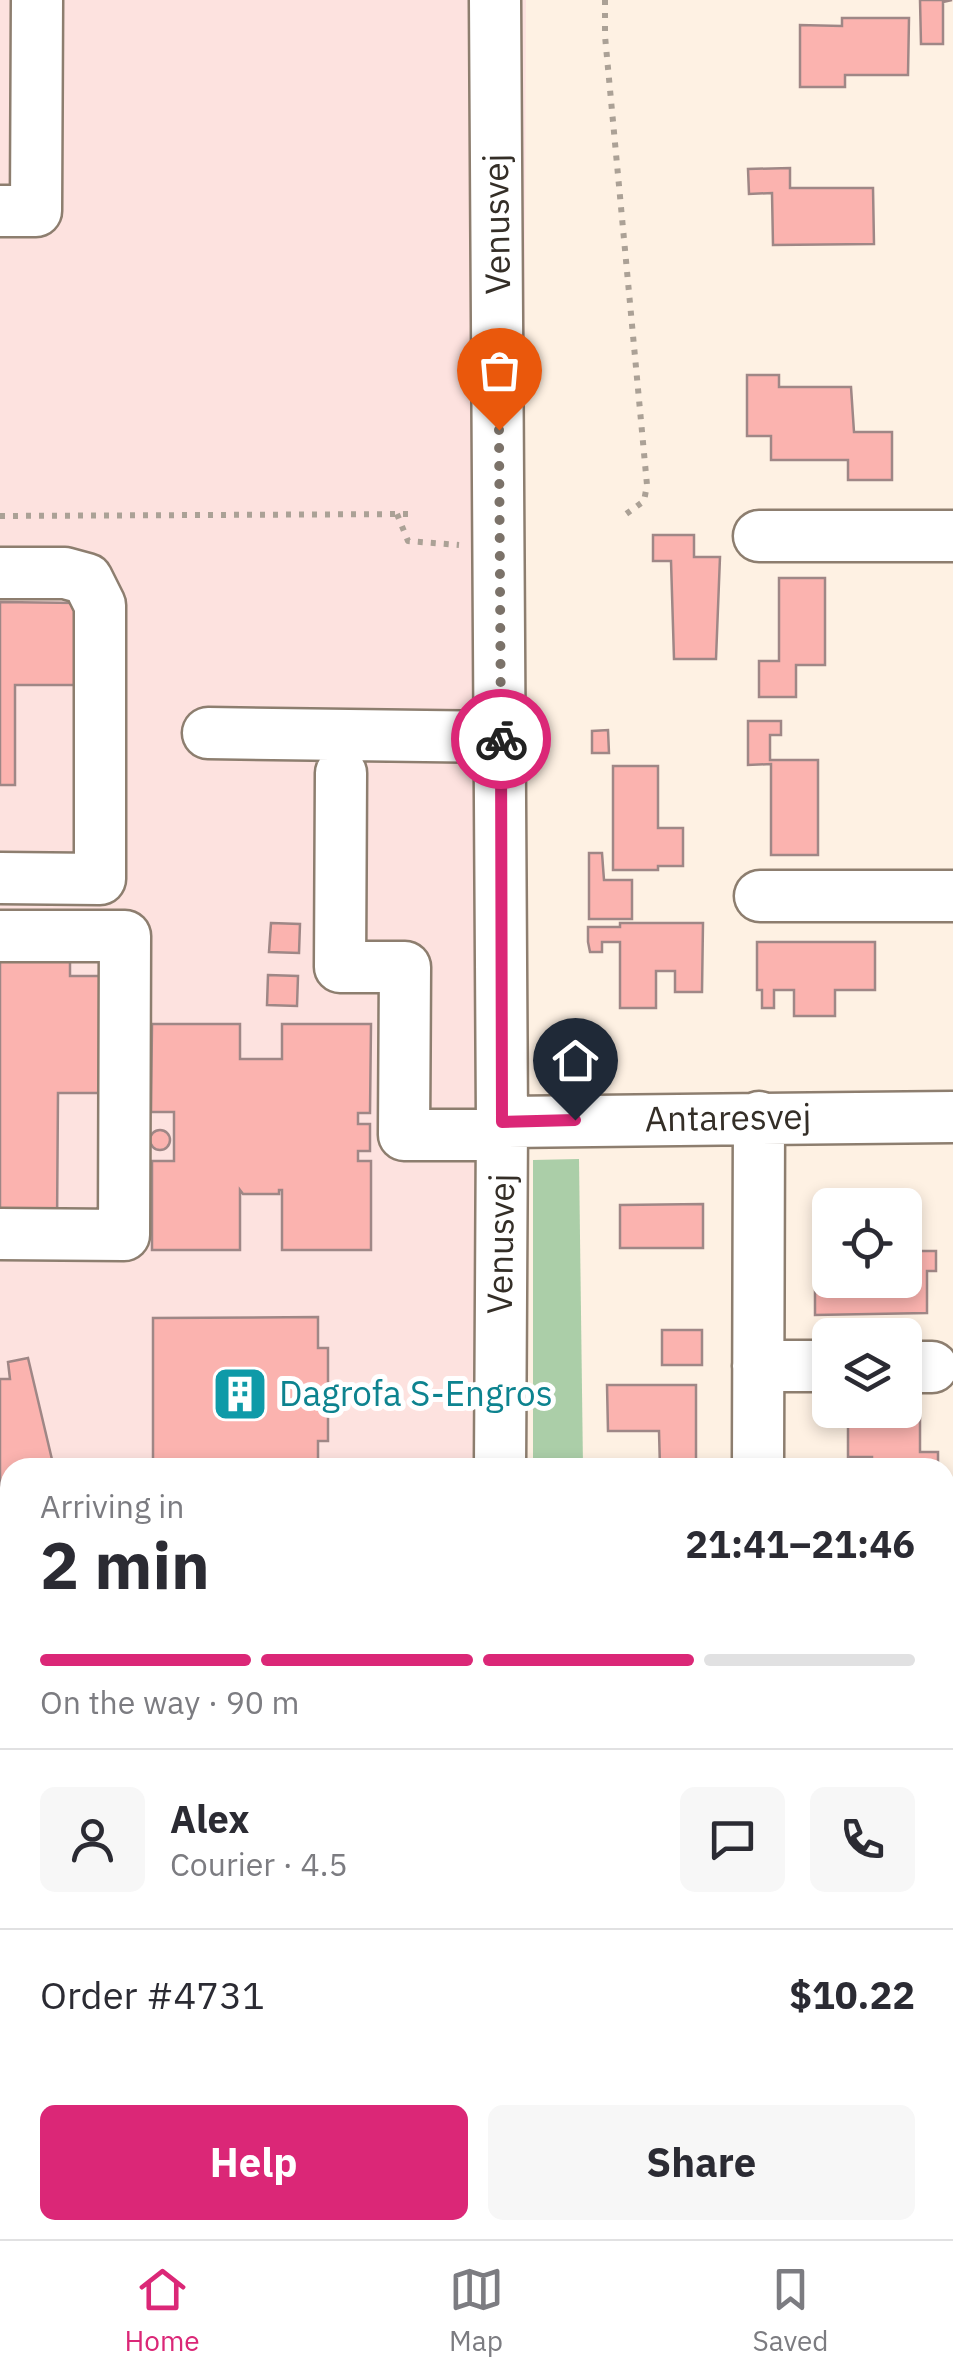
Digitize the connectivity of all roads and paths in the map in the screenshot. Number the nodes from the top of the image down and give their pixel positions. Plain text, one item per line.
1 (37, 0) edge
2 (495, 0) edge
3 (605, 0) edge
4 (0, 211) edge
5 (397, 514) junction
6 (409, 514) dead end
7 (0, 516) edge
8 (622, 516) dead end
9 (758, 536) dead end
10 (953, 536) edge
11 (429, 544) dead end
12 (0, 572) edge
13 (208, 733) dead end
14 (501, 737) junction
15 (341, 773) dead end
16 (0, 878) edge
17 (760, 896) dead end
18 (953, 896) edge
19 (0, 936) edge
20 (758, 1116) junction
21 (953, 1117) edge
22 (502, 1128) junction
23 (0, 1234) edge
24 (758, 1366) junction
25 (812, 1366) edge
26 (500, 1458) edge
27 (758, 1458) edge

1 - 4 street
2 - 14 street, Venusvej
3 - 8 path
5 - 6 path
5 - 7 path
5 - 11 path
9 - 10 street
12 - 16 street
13 - 14 street
14 - 22 street, Venusvej
15 - 22 street, Antaresvej
17 - 18 street
19 - 23 street
20 - 21 street, Antaresvej
20 - 22 street, Antaresvej
20 - 24 street
22 - 26 street, Venusvej
24 - 25 street
24 - 27 street

